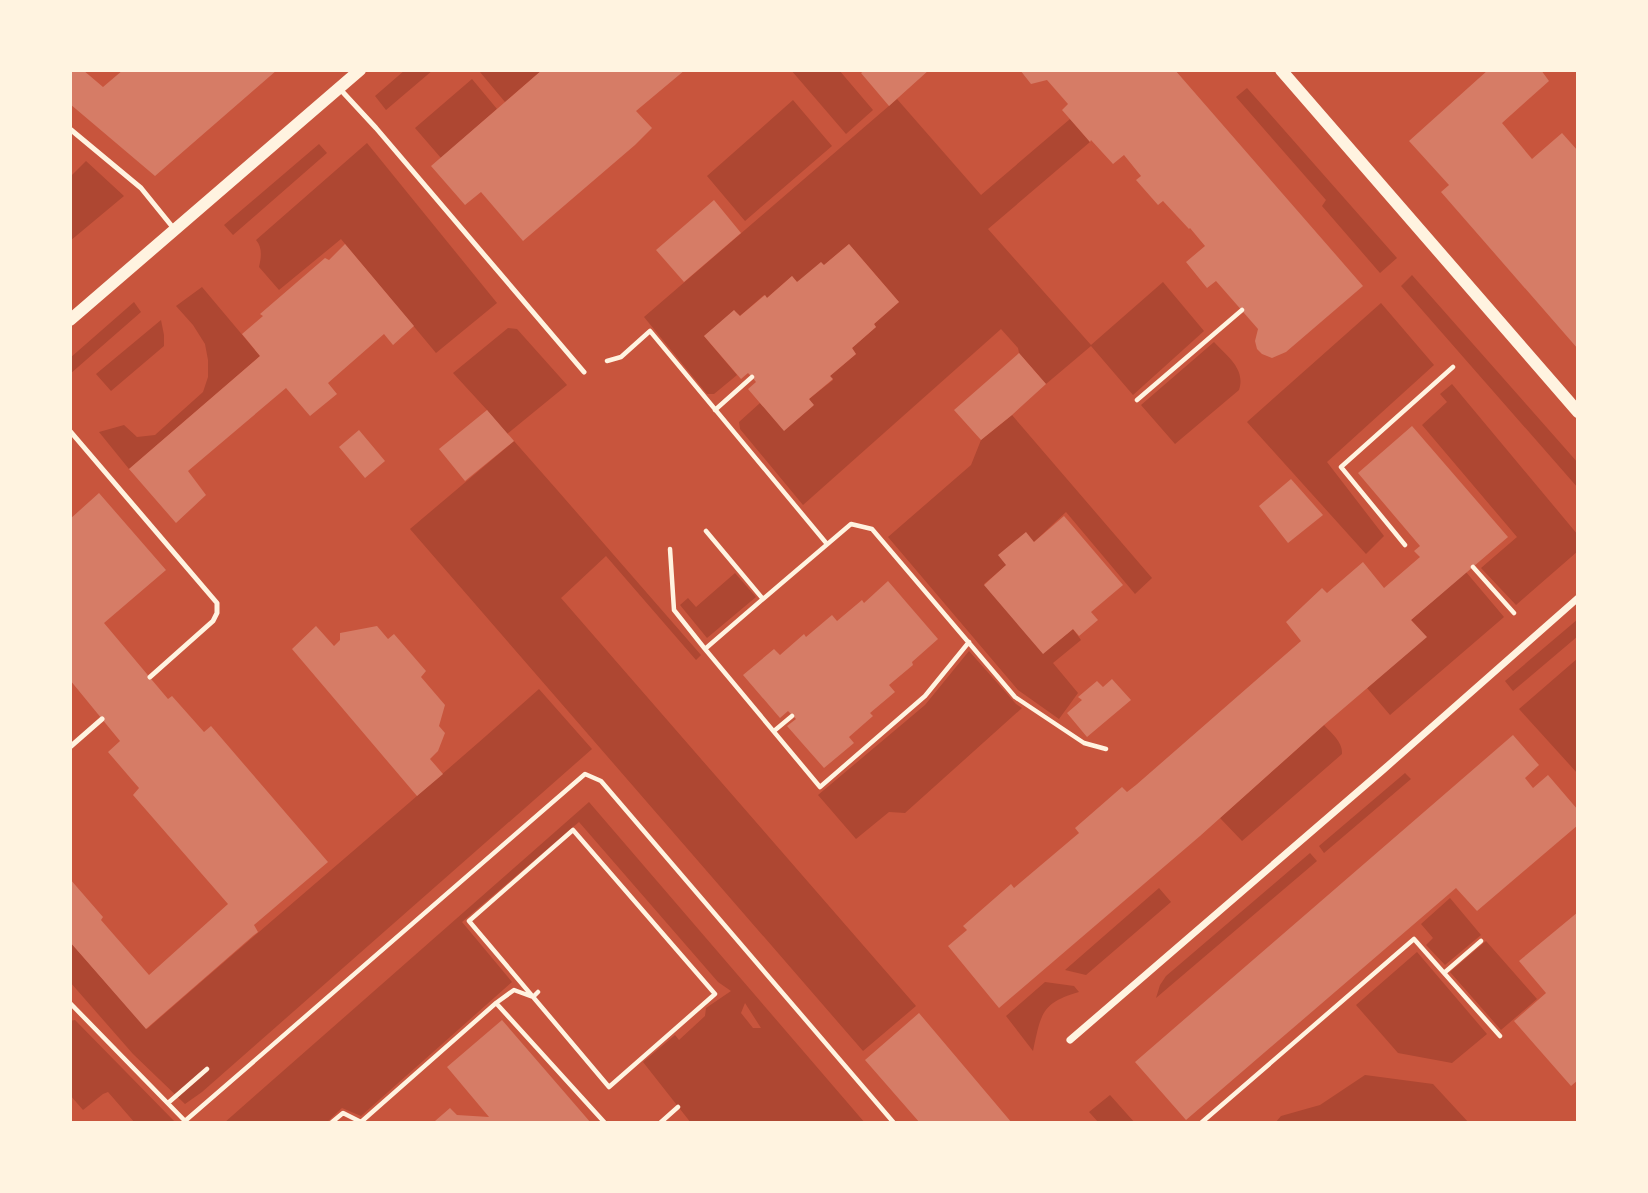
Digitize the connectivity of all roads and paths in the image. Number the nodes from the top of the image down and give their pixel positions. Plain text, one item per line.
1 (360, 70) edge
2 (1281, 70) edge
3 (340, 88) junction
4 (70, 129) edge
5 (175, 230) junction
6 (1242, 310) dead end
7 (70, 320) edge
8 (598, 359) dead end
9 (1453, 367) dead end
10 (583, 372) dead end
11 (752, 377) dead end
12 (1137, 400) dead end
13 (715, 410) junction
14 (1578, 412) edge
15 (70, 431) edge
16 (706, 531) dead end
17 (828, 544) junction
18 (1405, 545) dead end
19 (670, 549) dead end
20 (1473, 567) dead end
21 (1578, 598) edge
22 (763, 599) junction
23 (1514, 613) dead end
24 (970, 642) junction
25 (705, 649) junction
26 (150, 677) dead end
27 (792, 716) dead end
28 (102, 719) dead end
29 (774, 731) junction
30 (70, 747) edge
31 (1106, 749) dead end
32 (1481, 941) dead end
33 (1444, 973) junction
34 (536, 995) junction
35 (70, 1003) edge
36 (496, 1003) junction
37 (1500, 1037) dead end
38 (1070, 1040) dead end
39 (207, 1069) dead end
40 (168, 1103) junction
41 (678, 1107) dead end
42 (186, 1122) edge
43 (331, 1123) edge
44 (605, 1123) edge
45 (660, 1123) edge
46 (894, 1123) edge
47 (1201, 1123) edge

1 - 3 street
2 - 14 street
3 - 5 street
3 - 10 lane
4 - 5 lane
5 - 7 street
6 - 12 path
8 - 13 path
9 - 18 path
11 - 13 path
13 - 17 path
15 - 26 lane
16 - 22 path
17 - 22 path
17 - 24 path
19 - 25 path
20 - 23 path
21 - 38 street
22 - 25 path
24 - 29 path
24 - 31 path
25 - 29 path
27 - 29 path
28 - 30 lane
32 - 33 path
33 - 37 path
33 - 47 path
34 - 34 path
34 - 36 path
35 - 40 path
36 - 43 path
36 - 44 path
39 - 40 path
40 - 42 path
41 - 45 path
42 - 46 path

